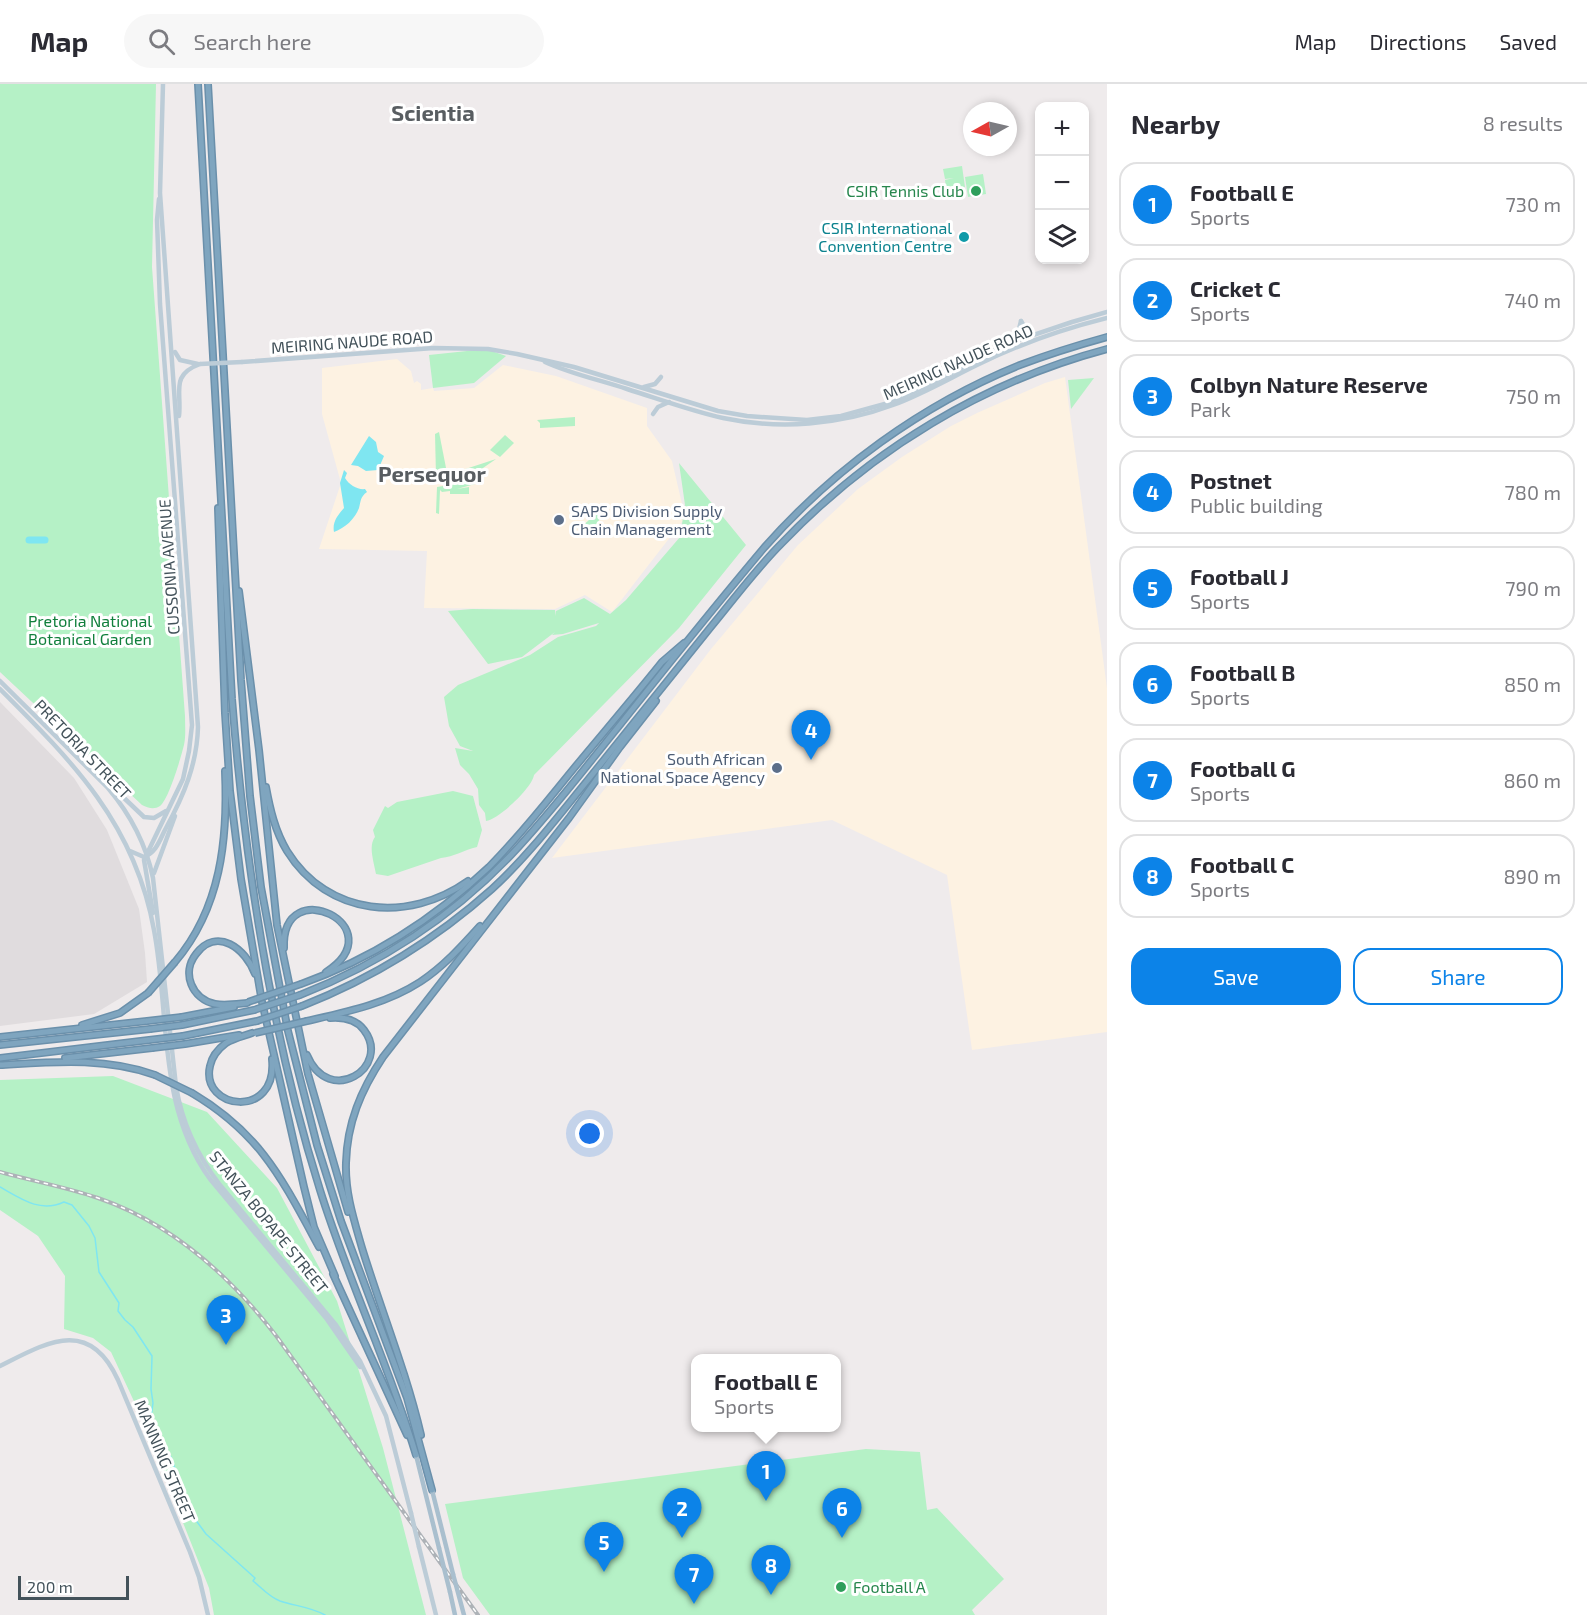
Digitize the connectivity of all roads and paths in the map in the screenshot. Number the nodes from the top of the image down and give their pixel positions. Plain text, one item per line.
1 (163, 84) edge
2 (198, 84) edge
3 (208, 84) edge
4 (160, 193) junction
5 (1107, 312) edge
6 (1107, 318) edge
7 (1036, 334) junction
8 (171, 335) junction
9 (1107, 337) edge
10 (213, 344) junction
11 (1007, 344) junction
12 (1107, 349) edge
13 (540, 360) junction
14 (173, 364) junction
15 (200, 364) junction
16 (165, 365) junction
17 (661, 377) dead end
18 (639, 387) junction
19 (669, 402) junction
20 (653, 414) dead end
21 (177, 421) junction
22 (231, 508) junction
23 (688, 640) junction
24 (692, 651) junction
25 (0, 681) edge
26 (0, 689) edge
27 (225, 713) junction
28 (259, 750) junction
29 (89, 767) junction
30 (171, 806) junction
31 (176, 811) junction
32 (141, 839) joint
33 (128, 849) junction
34 (501, 854) junction
35 (146, 855) junction
36 (153, 878) junction
37 (516, 887) junction
38 (154, 930) junction
39 (302, 984) junction
40 (290, 990) junction
41 (248, 1002) junction
42 (262, 1002) junction
43 (296, 1019) junction
44 (308, 1021) junction
45 (268, 1030) junction
46 (254, 1033) junction
47 (27, 1034) junction
48 (0, 1037) edge
49 (0, 1045) edge
50 (0, 1058) edge
51 (0, 1065) edge
52 (367, 1267) junction
53 (334, 1276) junction
54 (0, 1366) edge
55 (390, 1428) junction
56 (416, 1455) junction
57 (432, 1490) junction
58 (208, 1615) edge
59 (436, 1615) edge
60 (455, 1615) edge
61 (464, 1615) edge

1 - 4 main road, CUSSONIA AVENUE
2 - 10 highway
3 - 22 highway
4 - 8 main road, CUSSONIA AVENUE
4 - 16 main road, CUSSONIA AVENUE
5 - 7 main road, MEIRING NAUDE ROAD
6 - 19 main road, MEIRING NAUDE ROAD
7 - 11 main road, MEIRING NAUDE ROAD
7 - 11 main road
8 - 14 main road, CUSSONIA AVENUE
8 - 15 main road
9 - 23 highway
10 - 27 highway
10 - 56 highway
11 - 18 main road, MEIRING NAUDE ROAD
12 - 24 highway
13 - 15 main road, MEIRING NAUDE ROAD, bridge
13 - 18 main road, MEIRING NAUDE ROAD
13 - 19 main road, MEIRING NAUDE ROAD
14 - 15 main road, MEIRING NAUDE ROAD
14 - 16 main road, MEIRING NAUDE ROAD
14 - 21 main road, CUSSONIA AVENUE
15 - 21 main road
16 - 30 main road, CUSSONIA AVENUE
17 - 18 main road
19 - 20 main road
21 - 31 main road, CUSSONIA AVENUE
22 - 28 highway
22 - 57 highway
23 - 34 highway
23 - 49 highway, bridge
24 - 37 highway
24 - 50 highway, bridge
25 - 29 main road, PRETORIA STREET
26 - 33 main road, PRETORIA STREET
27 - 42 highway
27 - 47 highway, bridge
28 - 34 highway
28 - 40 highway
29 - 30 main road
29 - 32 main road, PRETORIA STREET
30 - 35 main road, CUSSONIA AVENUE
31 - 35 main road
31 - 36 main road
32 - 35 main road, STANZA BOPAPE STREET
33 - 35 main road
33 - 38 main road, STANZA BOPAPE STREET
34 - 39 highway
35 - 36 main road, STANZA BOPAPE STREET
35 - 38 main road
36 - 55 main road, STANZA BOPAPE STREET
37 - 44 highway
37 - 52 highway
38 - 55 main road, STANZA BOPAPE STREET
39 - 40 highway
39 - 41 highway, bridge
40 - 43 highway
41 - 42 highway
41 - 47 highway, bridge
42 - 45 highway
43 - 44 highway
43 - 52 highway
44 - 46 highway, bridge
45 - 46 highway
45 - 53 highway
46 - 51 highway, bridge
47 - 48 highway
51 - 53 highway, bridge
52 - 57 highway
53 - 56 highway
54 - 58 main road, MANNING STREET
55 - 59 main road, STANZA BOPAPE STREET, bridge
56 - 60 main road, bridge
57 - 61 main road, bridge

